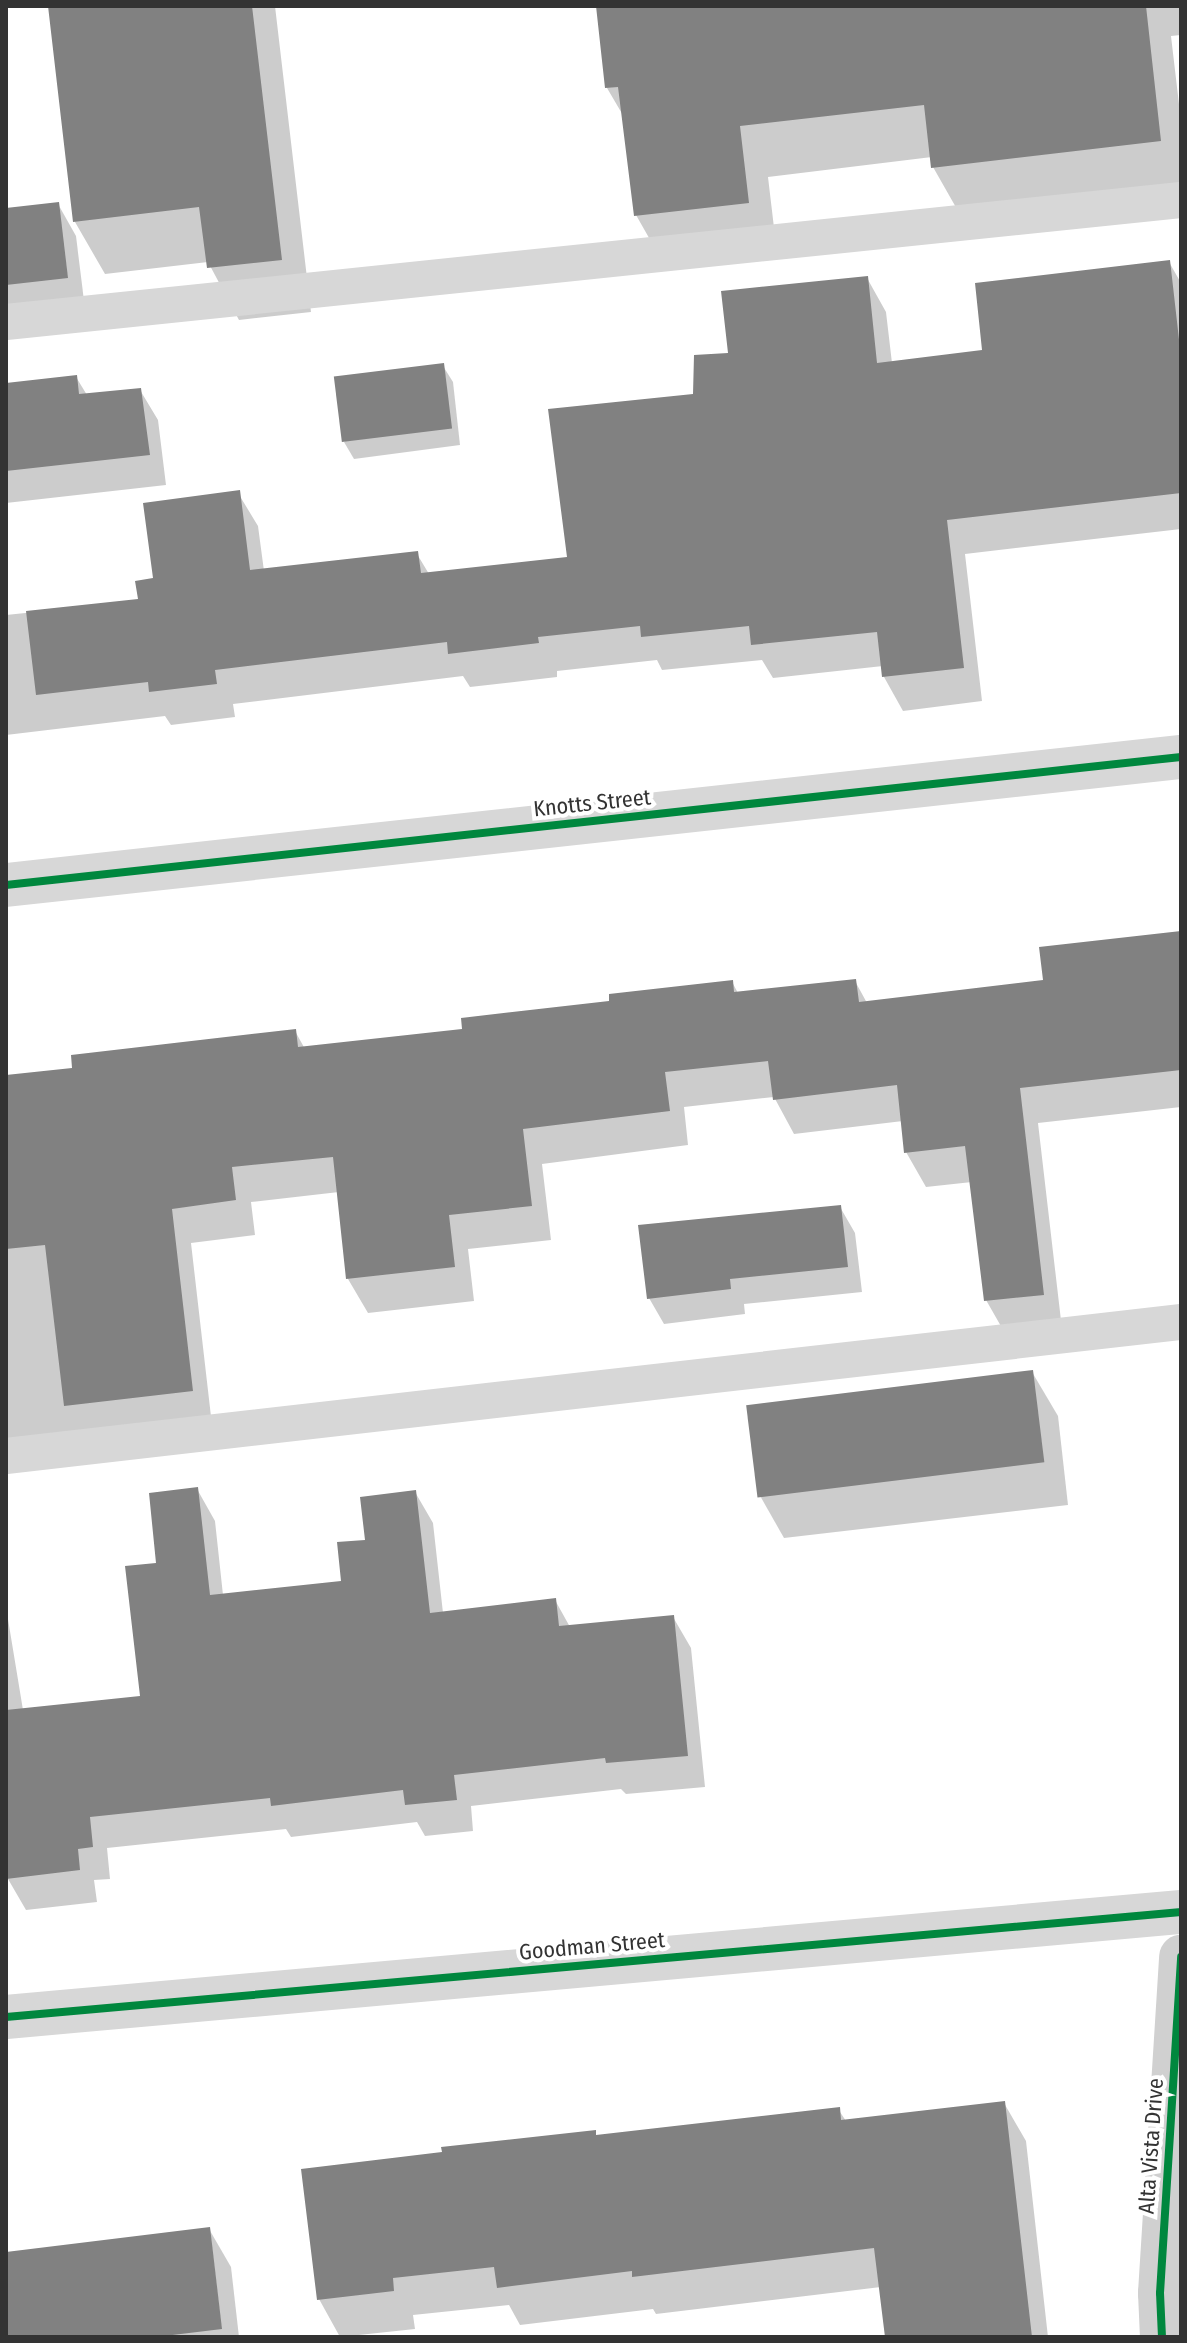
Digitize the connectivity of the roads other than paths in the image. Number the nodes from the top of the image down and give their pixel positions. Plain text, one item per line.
1 (1181, 200) edge
2 (6, 322) edge
3 (1181, 757) edge
4 (6, 885) edge
5 (1181, 1322) edge
6 (6, 1456) edge
7 (1181, 1912) edge
8 (1181, 1957) edge
9 (6, 2017) edge
10 (1162, 2337) edge

1 - 2 lane
3 - 4 street, Knotts Street
5 - 6 lane
7 - 9 street, Goodman Street
8 - 10 street, Alta Vista Drive

